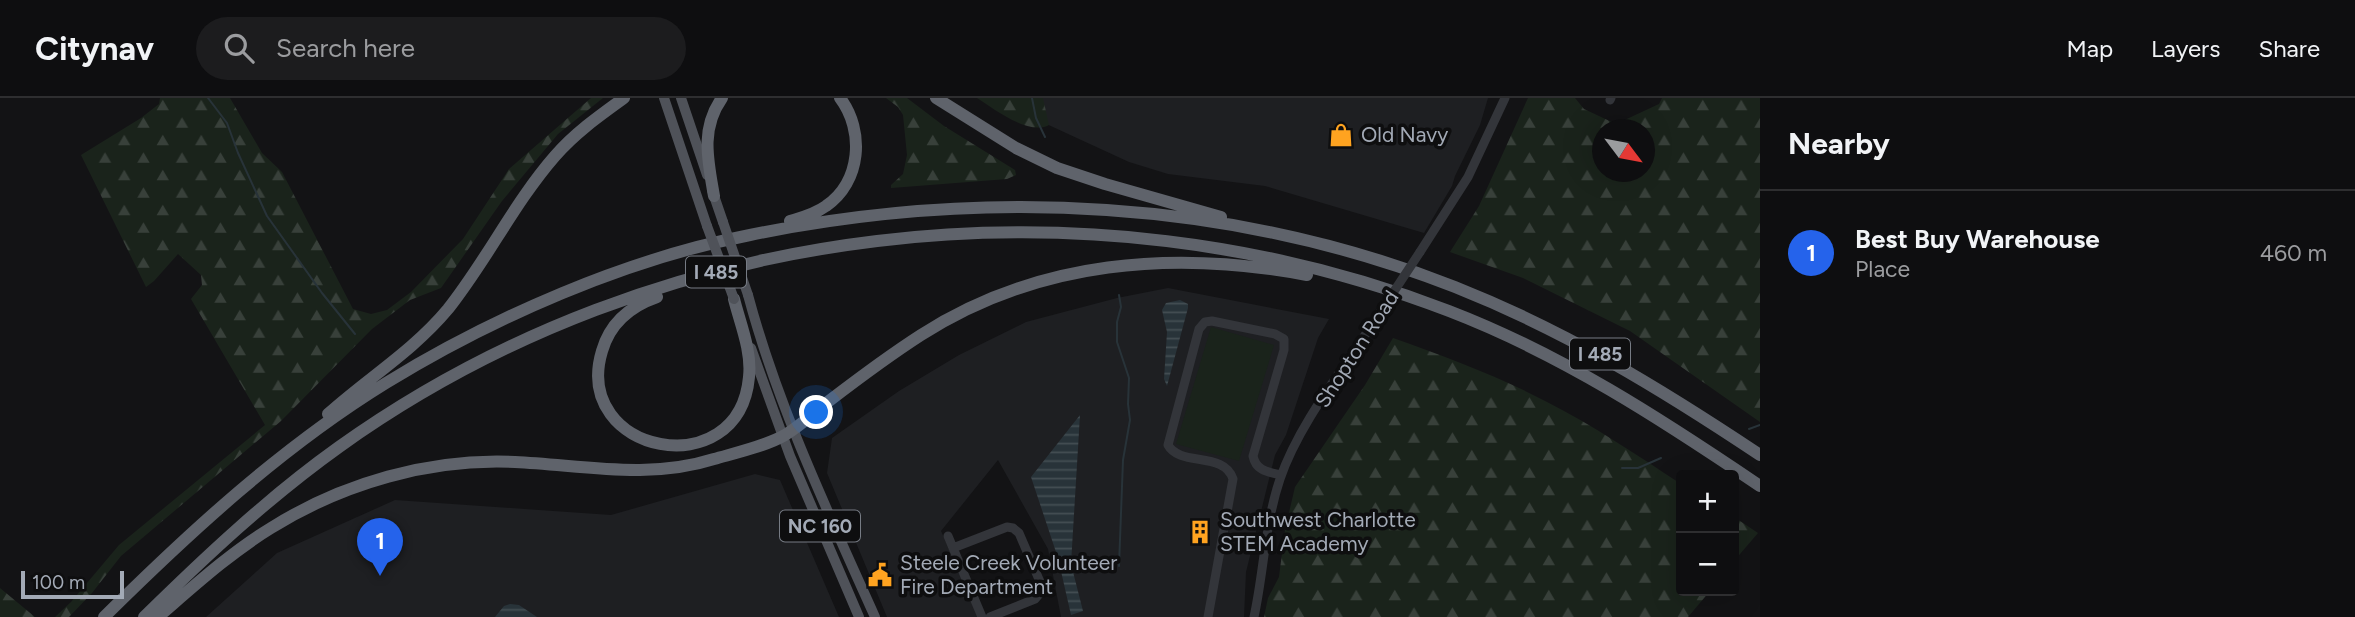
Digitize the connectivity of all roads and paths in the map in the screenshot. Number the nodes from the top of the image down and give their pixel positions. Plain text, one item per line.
1 (624, 98) edge
2 (664, 98) edge
3 (681, 98) edge
4 (722, 98) edge
5 (840, 98) edge
6 (936, 98) edge
7 (1506, 98) edge
8 (714, 196) junction
9 (747, 235) junction
10 (1288, 236) junction
11 (775, 258) junction
12 (734, 299) junction
13 (1452, 312) junction
14 (788, 433) junction
15 (1760, 455) edge
16 (1281, 475) junction
17 (1760, 485) edge
18 (243, 488) junction
19 (948, 536) dead end
20 (953, 548) junction
21 (859, 616) edge
22 (104, 617) edge
23 (144, 617) edge
24 (158, 617) edge
25 (875, 617) edge
26 (982, 617) edge
27 (990, 617) edge
28 (1208, 617) edge
29 (1254, 617) edge

1 - 18 highway
2 - 12 main road, NC 160, bridge
3 - 8 main road, NC 160
4 - 8 highway
5 - 9 highway
6 - 10 highway
7 - 16 street, Shopton Road, bridge
8 - 14 main road, NC 160, bridge
9 - 10 highway, I 485
9 - 18 highway, I 485
10 - 15 highway, I 485
11 - 12 highway
11 - 13 highway, I 485
11 - 23 highway, I 485
12 - 14 main road, NC 160
13 - 14 highway
13 - 17 highway, I 485
14 - 21 main road, NC 160
14 - 24 highway
14 - 25 main road, NC 160
16 - 28 street
16 - 29 street, Shopton Road
18 - 22 highway, I 485
19 - 20 street
20 - 26 street
20 - 27 street

